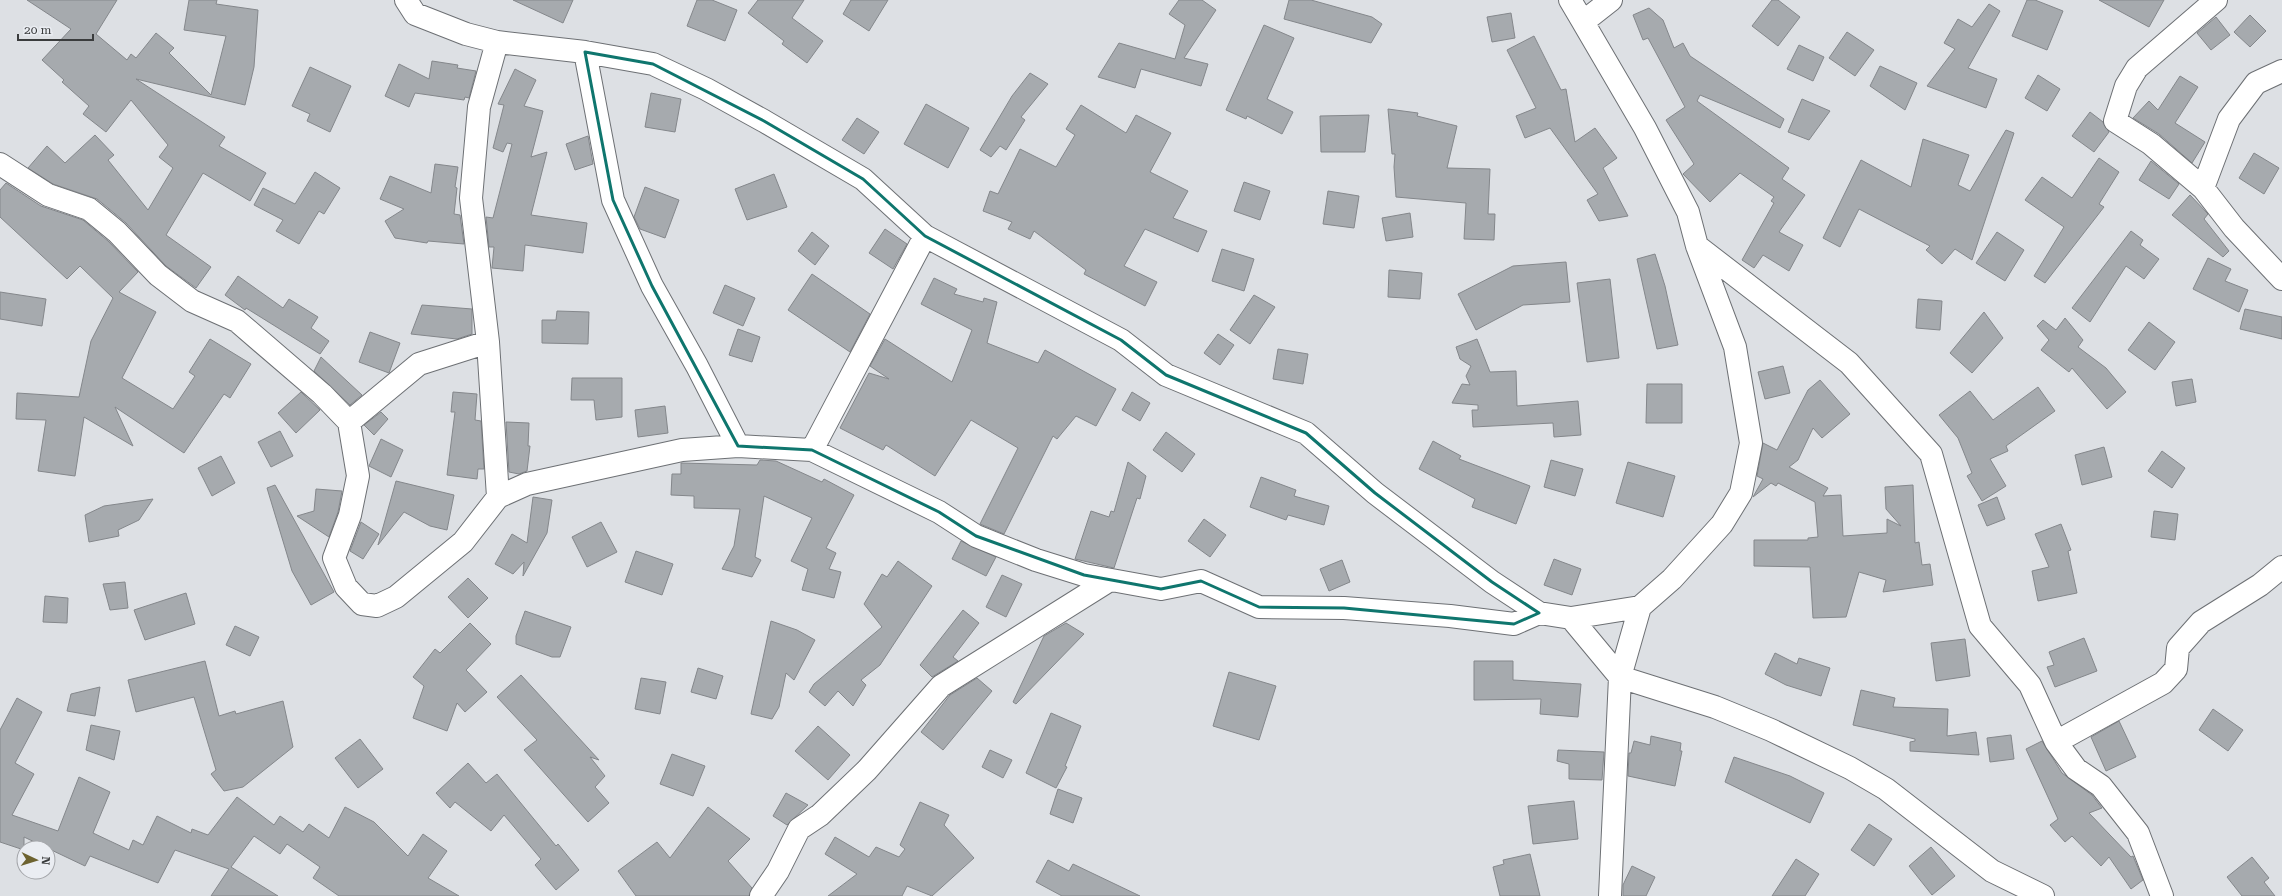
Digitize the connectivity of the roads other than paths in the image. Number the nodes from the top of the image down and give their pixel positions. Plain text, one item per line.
1 (1570, 0) edge
2 (1611, 0) edge
3 (2216, 0) edge
4 (411, 5) edge
5 (1583, 22) junction
6 (497, 42) junction
7 (585, 52) junction
8 (2282, 71) edge
9 (0, 164) edge
10 (2203, 188) junction
11 (925, 236) junction
12 (1697, 246) junction
13 (2282, 279) edge
14 (488, 342) junction
15 (349, 422) junction
16 (738, 446) junction
17 (812, 450) junction
18 (498, 497) junction
19 (2282, 567) edge
20 (1110, 580) junction
21 (1640, 607) junction
22 (1539, 613) junction
23 (1571, 618) junction
24 (1620, 677) junction
25 (2056, 742) junction
26 (761, 896) edge
27 (1610, 896) edge
28 (2043, 896) edge
29 (2162, 896) edge

1 - 5 street
2 - 5 street
3 - 10 street
4 - 6 street
5 - 12 street
6 - 7 street
6 - 14 street
7 - 11 street
7 - 16 street
8 - 10 street
9 - 15 street
10 - 13 street
11 - 17 street
11 - 22 street
12 - 21 street
12 - 25 street
14 - 15 street
14 - 18 street
15 - 18 street
16 - 17 street
16 - 18 street
17 - 20 street
19 - 25 street
20 - 22 street
20 - 26 street
21 - 23 street
21 - 24 street
22 - 23 street
23 - 24 street
24 - 27 street
24 - 28 street
25 - 29 street

